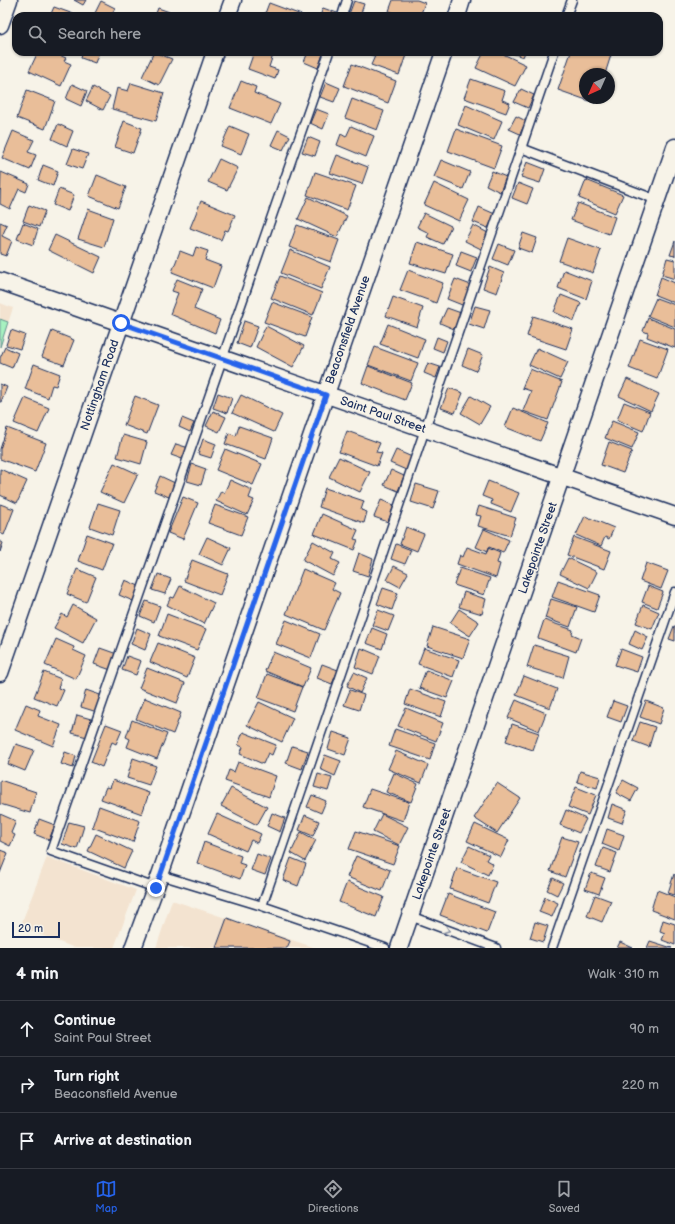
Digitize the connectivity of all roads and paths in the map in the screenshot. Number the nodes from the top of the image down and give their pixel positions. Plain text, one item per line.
1 (8, 0) edge
2 (233, 0) edge
3 (348, 0) edge
4 (462, 0) edge
5 (572, 0) edge
6 (228, 12) edge
7 (344, 12) edge
8 (458, 12) edge
9 (568, 12) edge
10 (0, 25) edge
11 (214, 56) edge
12 (328, 56) edge
13 (443, 56) edge
14 (553, 56) edge
15 (675, 147) edge
16 (521, 148) junction
17 (657, 200) junction
18 (0, 281) edge
19 (121, 323) junction
20 (224, 359) junction
21 (326, 395) junction
22 (425, 430) junction
23 (562, 477) junction
24 (675, 516) edge
25 (675, 592) edge
26 (0, 673) edge
27 (158, 882) junction
28 (262, 906) junction
29 (410, 916) junction
30 (133, 948) edge
31 (385, 948) edge
32 (399, 948) edge
33 (496, 948) edge
34 (552, 948) edge

1 - 10 street
2 - 6 street
3 - 7 lane
4 - 8 street
5 - 9 lane
11 - 19 street, Nottingham Road
12 - 20 lane
13 - 21 street, Beaconsfield Avenue
14 - 16 lane
15 - 17 street, Lakepointe Street
16 - 17 lane
16 - 22 lane
17 - 23 street, Lakepointe Street
18 - 19 street, Saint Paul Street
19 - 20 street, Saint Paul Street
19 - 26 street, Nottingham Road
20 - 21 street, Saint Paul Street
20 - 27 lane
21 - 22 street, Saint Paul Street
21 - 27 street, Beaconsfield Avenue
22 - 23 street, Saint Paul Street
22 - 28 lane
23 - 24 street, Saint Paul Street
23 - 29 street, Lakepointe Street
25 - 34 lane
27 - 28 lane
27 - 30 street, Beaconsfield Avenue
28 - 31 lane
29 - 32 street, Lakepointe Street
29 -> 33 lane

